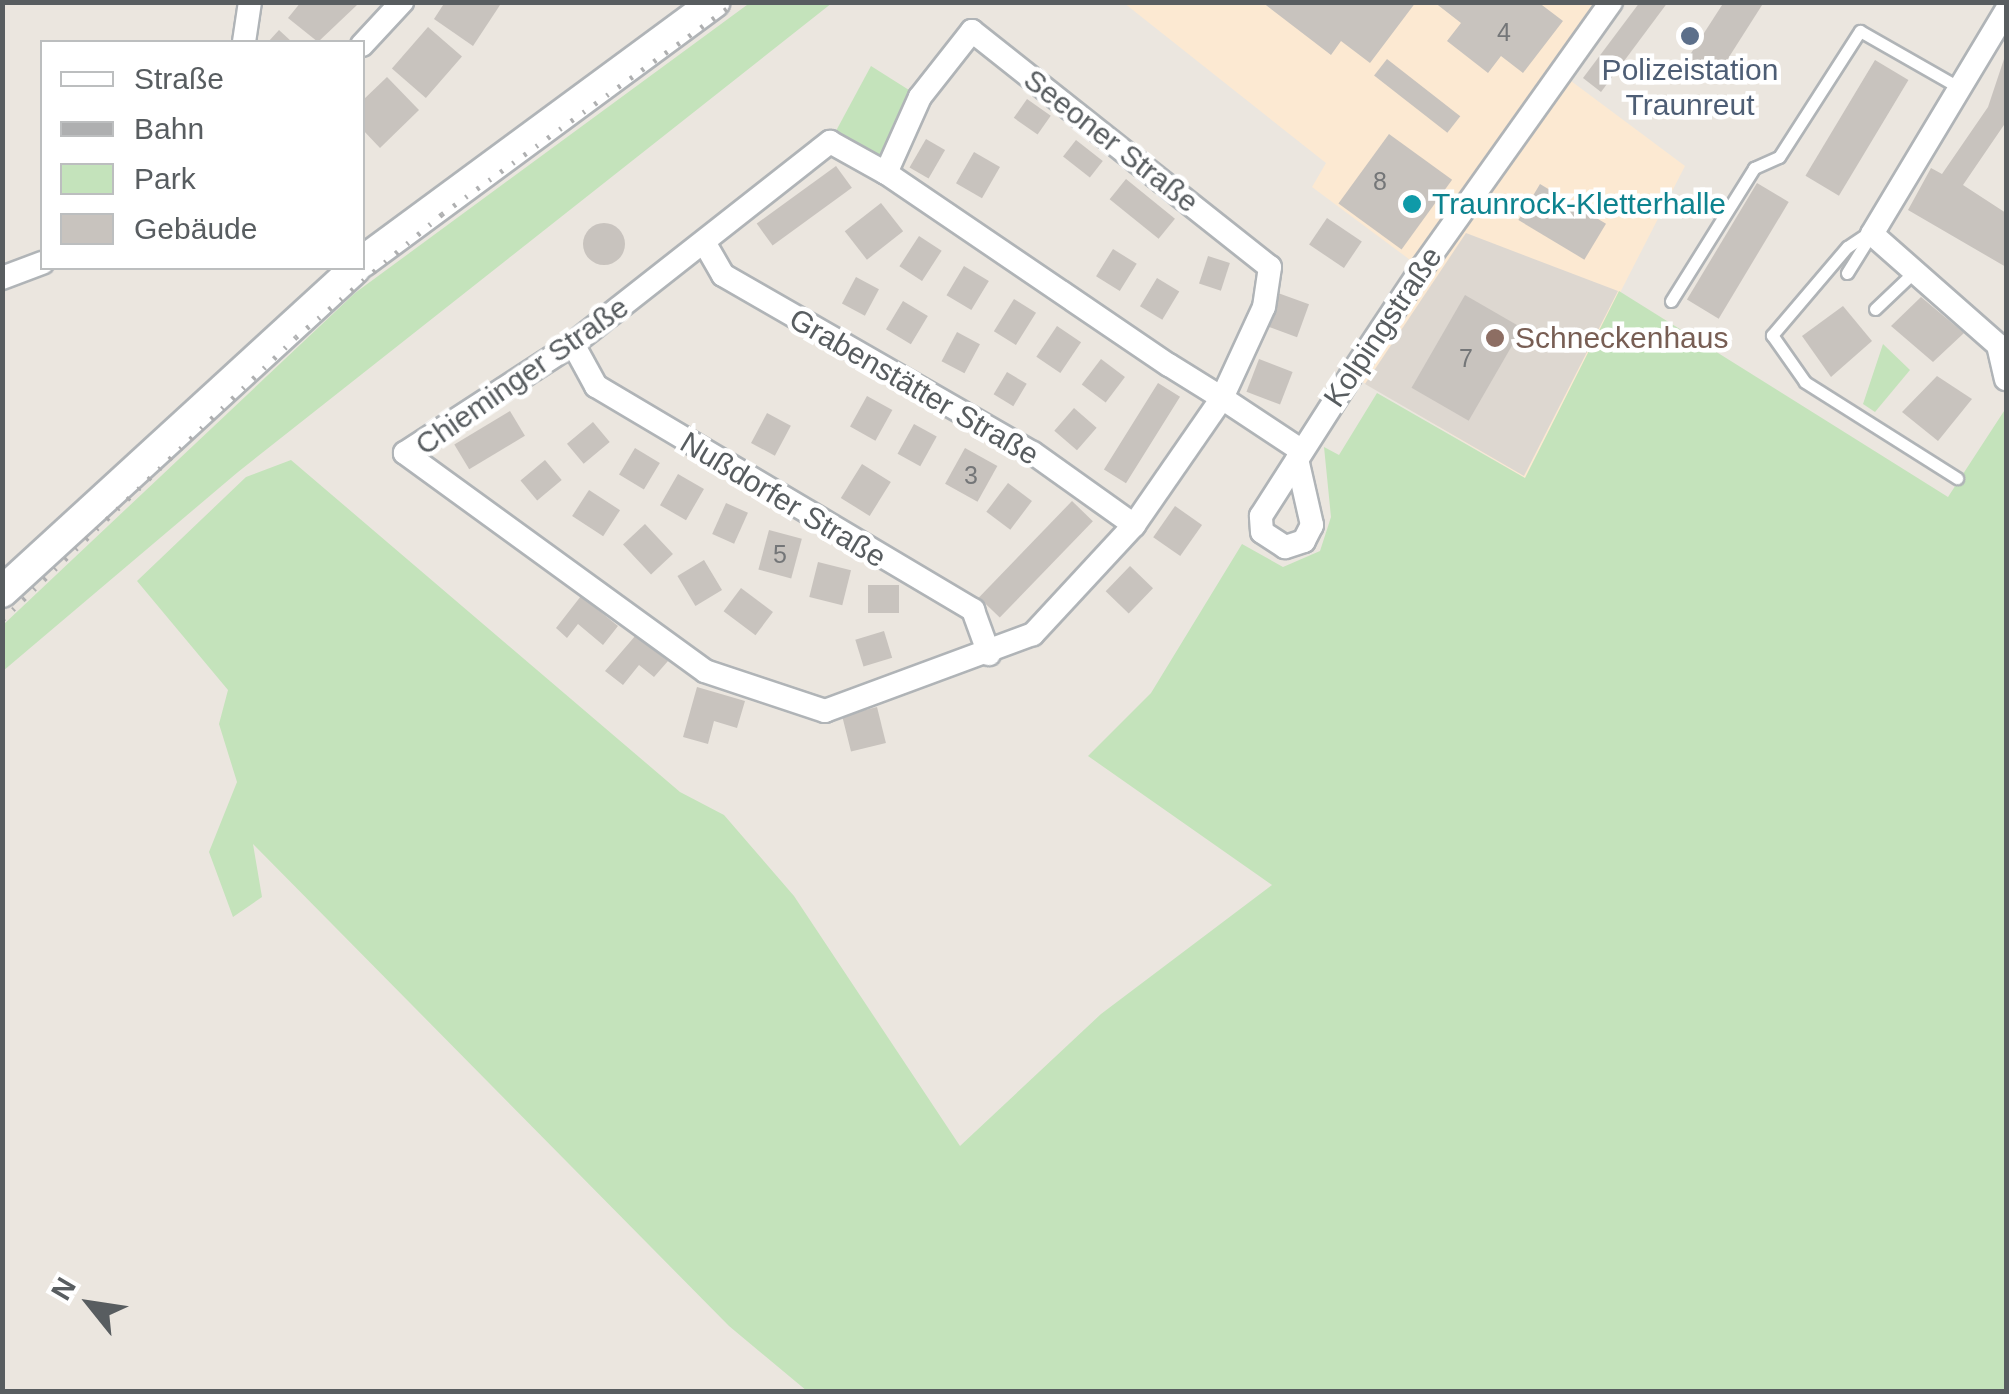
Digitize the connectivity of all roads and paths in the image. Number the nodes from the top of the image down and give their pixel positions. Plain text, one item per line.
1 (250, 2) edge
2 (402, 2) edge
3 (715, 2) edge
4 (1611, 2) edge
5 (2006, 11) edge
6 (244, 40) edge
7 (365, 43) edge
8 (1960, 88) junction
9 (886, 173) junction
10 (1874, 229) junction
11 (704, 242) junction
12 (365, 260) edge
13 (40, 264) edge
14 (353, 270) edge
15 (1916, 270) junction
16 (1846, 274) dead end
17 (2, 278) edge
18 (1671, 301) dead end
19 (1875, 309) dead end
20 (573, 344) junction
21 (2006, 379) edge
22 (1222, 398) junction
23 (1300, 455) joint
24 (1957, 478) dead end
25 (1134, 524) junction
26 (2, 592) edge
27 (989, 654) junction

1 - 6 street
2 - 7 street
3 - 12 street
4 - 23 street, Kolpingstraße
5 - 8 street
8 - 10 street
8 - 18 lane
9 - 11 street, Chieminger Straße
9 - 22 street, Chieminger Straße
9 - 22 street, Seeoner Straße
10 - 15 street
10 - 16 lane
10 - 24 lane
11 - 20 street, Chieminger Straße
11 - 25 street, Grabenstätter Straße
13 - 17 street
14 - 26 street
15 - 19 lane
15 - 21 street
20 - 27 street, Nußdorfer Straße
20 - 27 street, Chieminger Straße
22 - 23 street, Chieminger Straße
22 - 25 street, Chieminger Straße
25 - 27 street, Chieminger Straße

